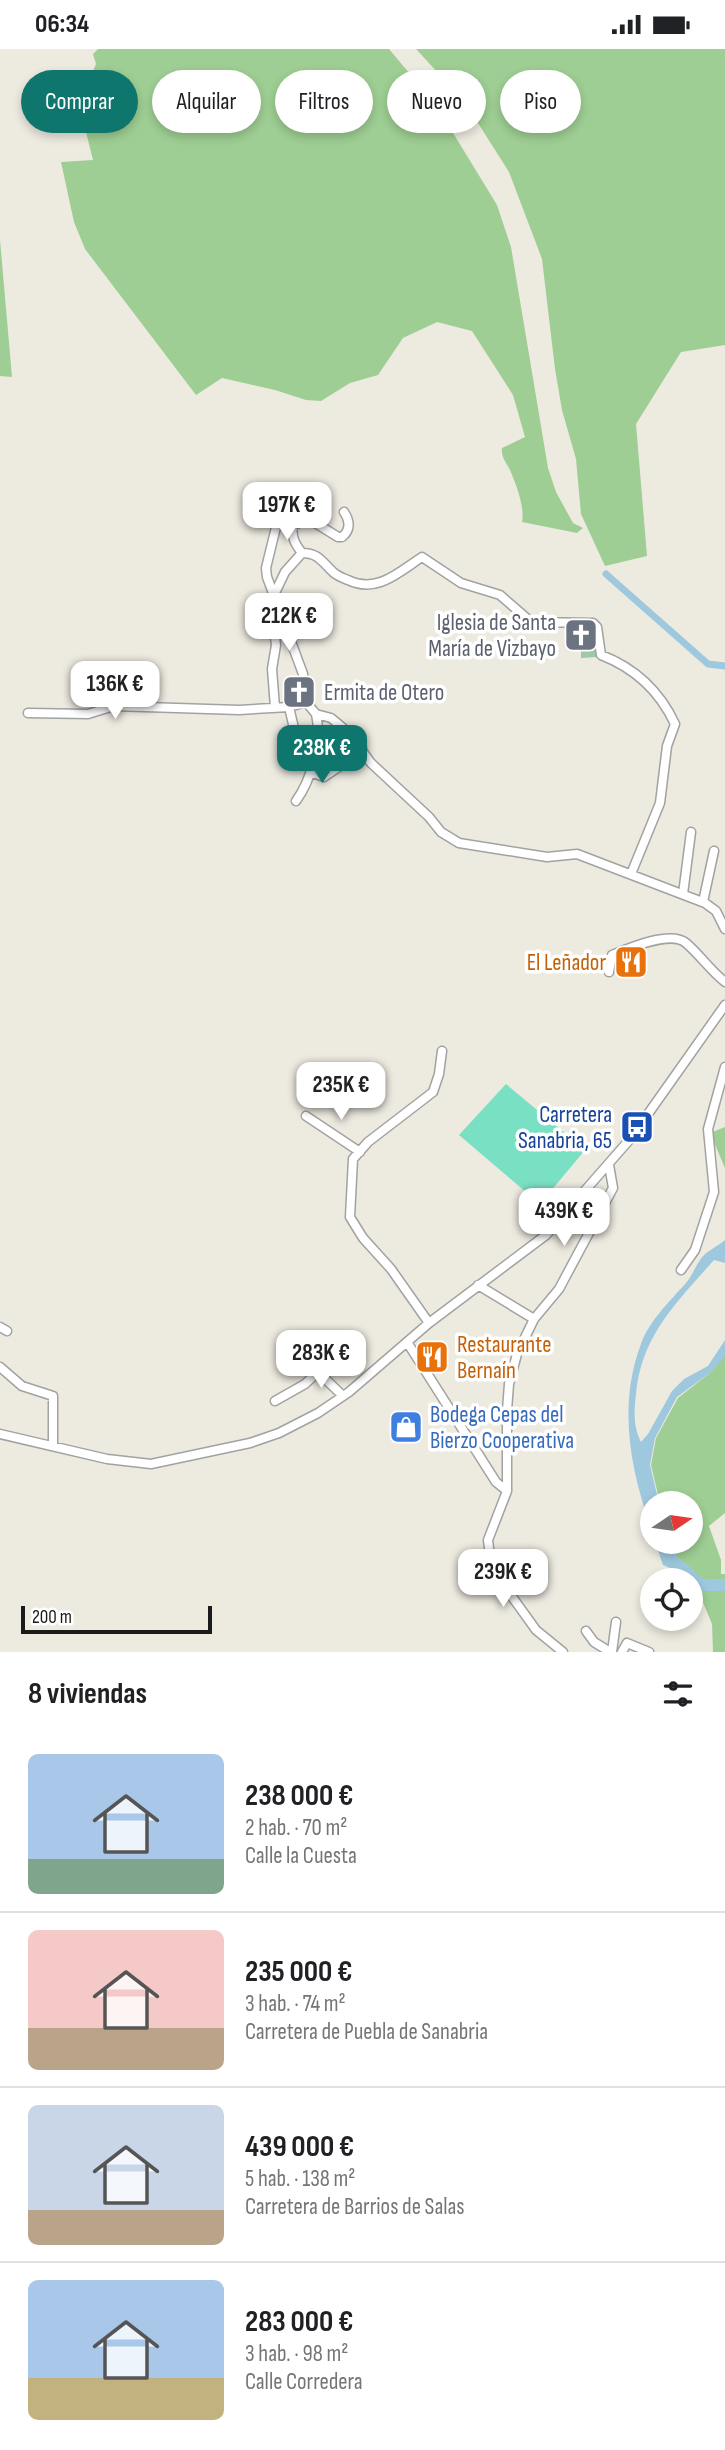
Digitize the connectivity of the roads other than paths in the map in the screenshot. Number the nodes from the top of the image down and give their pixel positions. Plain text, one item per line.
1 (270, 502) dead end
2 (344, 512) dead end
3 (302, 553) junction
4 (273, 597) junction
5 (306, 702) junction
6 (275, 707) junction
7 (289, 707) junction
8 (28, 713) dead end
9 (316, 714) junction
10 (315, 749) junction
11 (362, 750) junction
12 (344, 762) junction
13 (311, 772) junction
14 (296, 801) dead end
15 (691, 832) dead end
16 (714, 851) dead end
17 (631, 874) junction
18 (684, 894) junction
19 (703, 902) junction
20 (725, 929) edge
21 (609, 972) dead end
22 (725, 982) edge
23 (725, 1005) edge
24 (722, 1014) edge
25 (442, 1051) dead end
26 (725, 1067) edge
27 (306, 1116) dead end
28 (360, 1151) junction
29 (611, 1174) junction
30 (681, 1270) dead end
31 (482, 1282) junction
32 (534, 1319) junction
33 (429, 1323) junction
34 (407, 1342) junction
35 (337, 1350) dead end
36 (0, 1367) edge
37 (319, 1373) junction
38 (343, 1395) junction
39 (275, 1401) dead end
40 (0, 1434) edge
41 (53, 1447) junction
42 (507, 1491) junction
43 (616, 1622) dead end
44 (586, 1631) dead end
45 (563, 1652) edge
46 (611, 1652) edge
47 (622, 1652) edge
48 (649, 1652) edge

1 - 4 street
2 - 3 street
3 - 4 street
3 - 17 street
4 - 5 street
4 - 6 street
5 - 7 street
5 - 9 street
6 - 7 street
6 - 8 street
7 - 10 street
9 - 10 street
9 - 11 street
10 - 12 street
10 - 13 street
11 - 12 street
11 - 17 street
12 - 13 street
13 - 14 street
15 - 18 street
16 - 19 street
17 - 18 street
18 - 19 street
19 - 20 street
21 - 22 street
23 - 24 street
24 - 29 street
25 - 28 street
26 - 30 street
27 - 28 street
28 - 33 street
29 - 31 street
29 - 32 street
31 - 32 street
31 - 33 street
32 - 42 street
33 - 34 street
34 - 38 street
34 - 42 street
35 - 37 street
36 - 41 street
37 - 38 street
37 - 39 street
38 - 41 street
40 - 41 street
42 - 45 street
43 - 46 street
44 - 46 street
47 - 48 street

